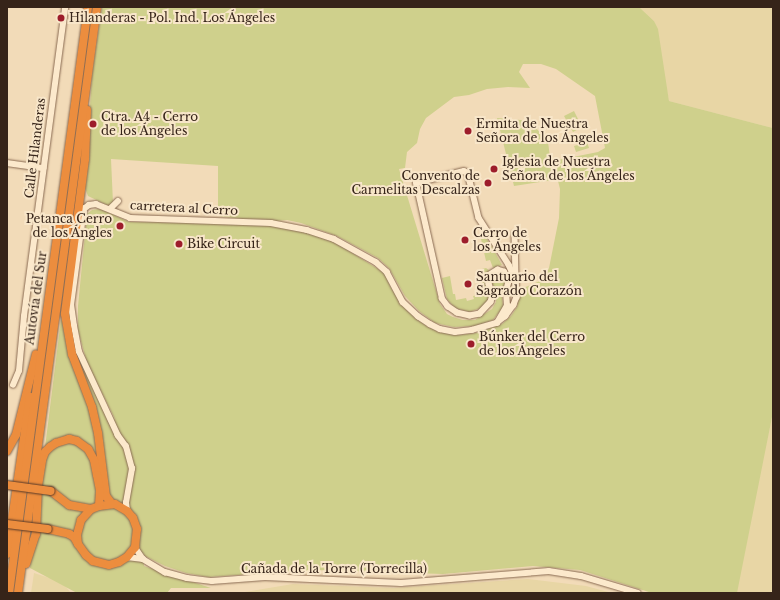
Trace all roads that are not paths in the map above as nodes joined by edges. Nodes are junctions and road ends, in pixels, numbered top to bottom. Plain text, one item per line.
1 (65, 7) edge
2 (88, 7) edge
3 (97, 7) edge
4 (88, 68) junction
5 (7, 163) edge
6 (44, 168) junction
7 (118, 202) dead end
8 (110, 209) junction
9 (515, 234) dead end
10 (54, 261) junction
11 (516, 281) junction
12 (508, 283) junction
13 (518, 293) junction
14 (506, 294) junction
15 (496, 323) junction
16 (36, 354) junction
17 (13, 385) dead end
18 (7, 451) edge
19 (7, 485) edge
20 (127, 494) junction
21 (114, 504) junction
22 (99, 506) junction
23 (91, 509) junction
24 (127, 511) junction
25 (7, 524) edge
26 (78, 544) junction
27 (135, 547) junction
28 (7, 552) edge
29 (127, 557) junction
30 (143, 559) junction
31 (9, 593) edge
32 (18, 593) edge
33 (22, 593) edge
34 (638, 593) edge

1 - 6 street, Calle Hilanderas
2 - 10 highway, Autovía del Sur
3 - 4 highway, Autovía del Sur
4 - 21 highway
4 - 32 highway, Autovía del Sur
5 - 6 street
6 - 17 street, Calle Hilanderas
7 - 8 street
8 - 15 street, carretera al Cerro
8 - 20 street, carretera al Cerro
9 - 11 street
10 - 16 highway
10 - 31 highway, Autovía del Sur
11 - 12 street
11 - 12 street
11 - 13 street
12 - 14 street
13 - 14 street
13 - 15 street
14 - 15 street
16 - 18 highway
16 - 28 highway
19 - 23 highway, bridge
20 - 21 street
20 - 24 street
21 - 22 highway
21 - 24 highway
22 - 23 highway
22 - 33 highway
23 - 26 highway
24 - 27 highway
25 - 26 highway, bridge
26 - 29 highway
27 - 29 highway
27 - 30 street
29 - 30 street, Cañada de la Torre (Torrecilla)
30 - 34 street, Cañada de la Torre (Torrecilla)

